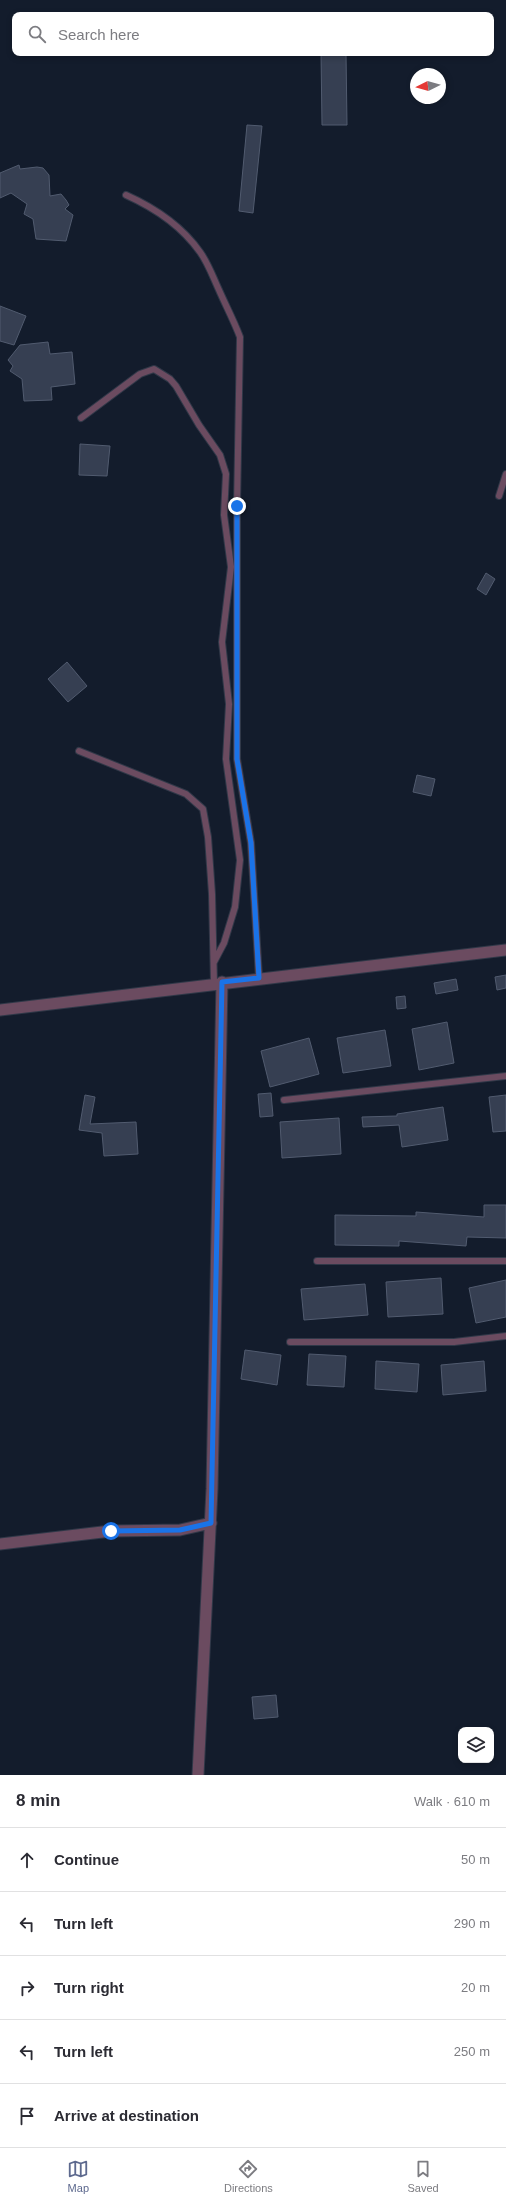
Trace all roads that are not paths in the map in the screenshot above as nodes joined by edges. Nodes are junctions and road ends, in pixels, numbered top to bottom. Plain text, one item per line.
1 (126, 194) dead end
2 (81, 418) dead end
3 (506, 474) edge
4 (499, 496) dead end
5 (79, 751) dead end
6 (506, 950) edge
7 (214, 962) junction
8 (259, 978) junction
9 (218, 983) junction
10 (0, 1010) edge
11 (506, 1076) edge
12 (284, 1100) dead end
13 (317, 1261) dead end
14 (506, 1261) edge
15 (506, 1336) edge
16 (290, 1342) dead end
17 (211, 1523) junction
18 (0, 1544) edge
19 (198, 1775) edge

1 - 8 lane
2 - 7 lane
3 - 4 lane
5 - 7 lane
6 - 8 street
7 - 9 lane
8 - 9 street
9 - 10 street
9 - 17 street
11 - 12 lane
13 - 14 lane
15 - 16 lane
17 - 18 street
17 - 19 street

